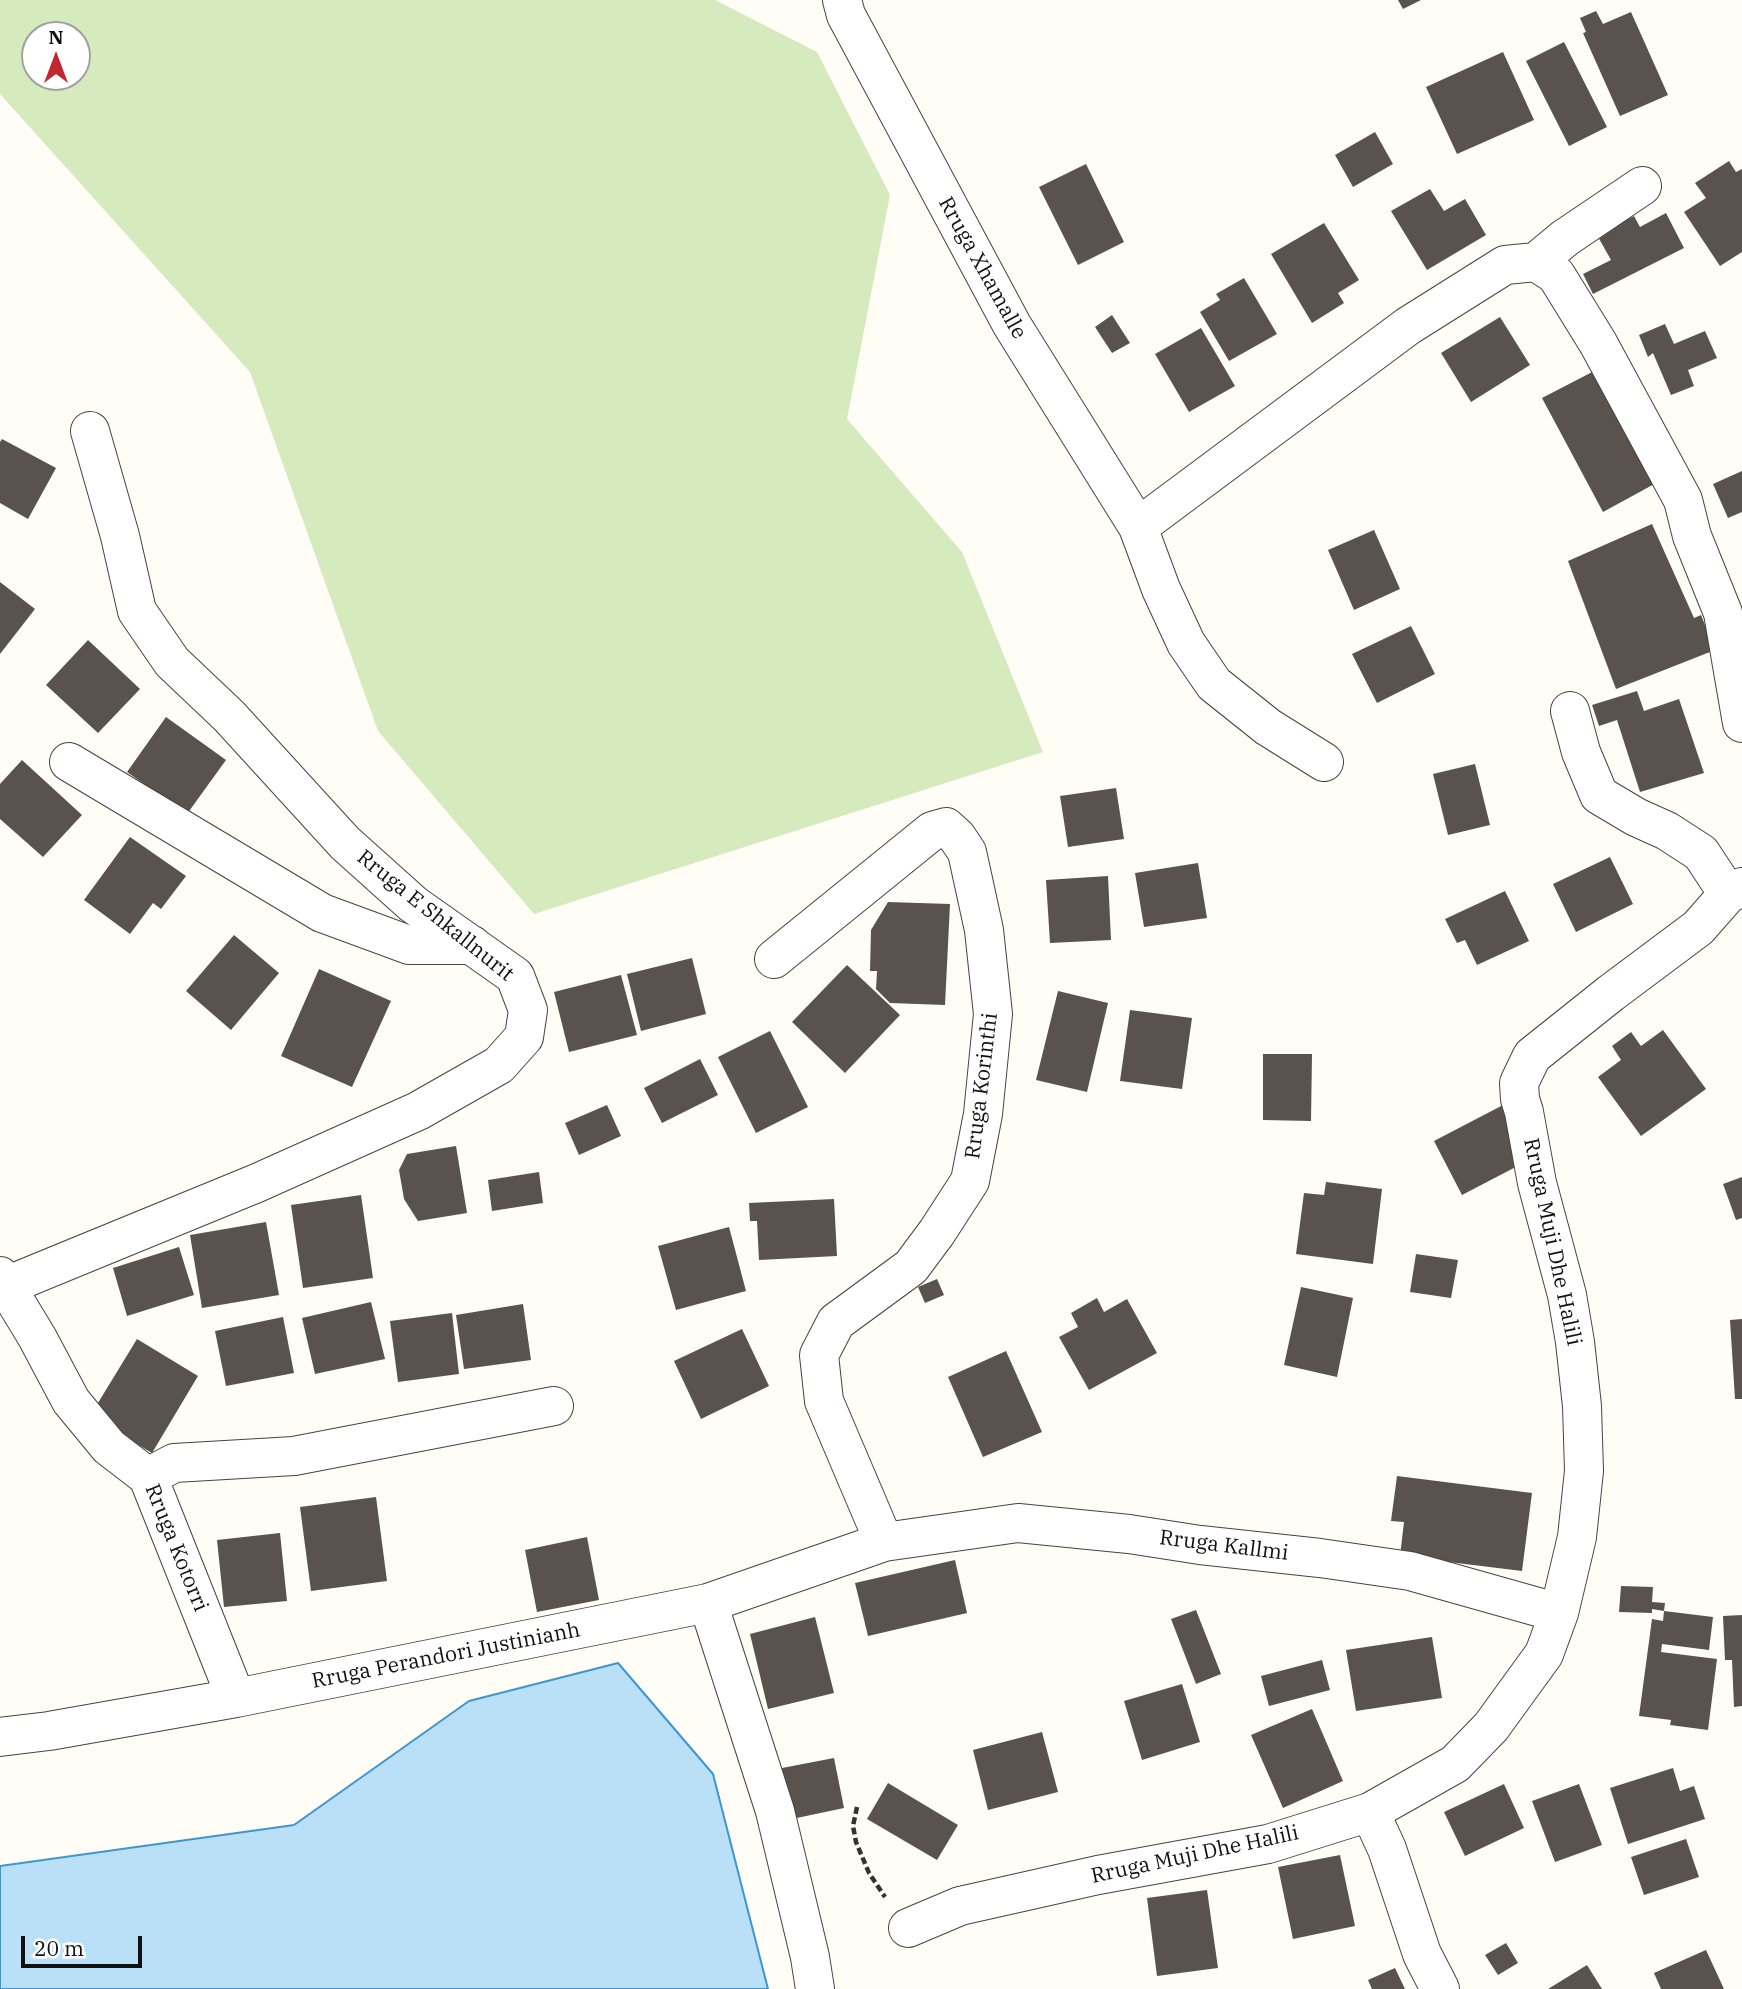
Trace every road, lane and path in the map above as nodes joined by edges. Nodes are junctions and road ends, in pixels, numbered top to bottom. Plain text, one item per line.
1 (842, 0) edge
2 (1642, 186) dead end
3 (1536, 262) junction
4 (90, 431) dead end
5 (1138, 527) junction
6 (1570, 711) dead end
7 (1742, 723) edge
8 (69, 762) dead end
9 (1324, 762) dead end
10 (1735, 890) edge
11 (472, 945) junction
12 (774, 959) dead end
13 (3, 1281) edge
14 (554, 1406) dead end
15 (148, 1477) junction
16 (884, 1542) junction
17 (708, 1603) junction
18 (1559, 1614) junction
19 (236, 1698) junction
20 (0, 1737) edge
21 (857, 1807) dead end
22 (1370, 1812) junction
23 (908, 1928) joint
24 (815, 1989) edge
25 (1440, 1989) edge

1 - 5 street, Rruga Xhamalle
2 - 3 street
3 - 5 street
3 - 7 street
4 - 11 street, Rruga E Shkallnurit
5 - 9 street, Rruga Xhamalle
6 - 10 street
8 - 11 street
10 - 18 street, Rruga Muji Dhe Halili
11 - 13 street, Rruga E Shkallnurit
12 - 16 street, Rruga Korinthi
13 - 15 street, Rruga Kotorri
14 - 15 street
15 - 19 street, Rruga Kotorri
16 - 17 street, Rruga Perandori Justinianh
16 - 18 street, Rruga Kallmi
17 - 19 street, Rruga Perandori Justinianh
17 - 24 street
18 - 22 street, Rruga Muji Dhe Halili
19 - 20 street, Rruga Perandori Justinianh
21 - 23 path
22 - 23 street, Rruga Muji Dhe Halili
22 - 25 street

